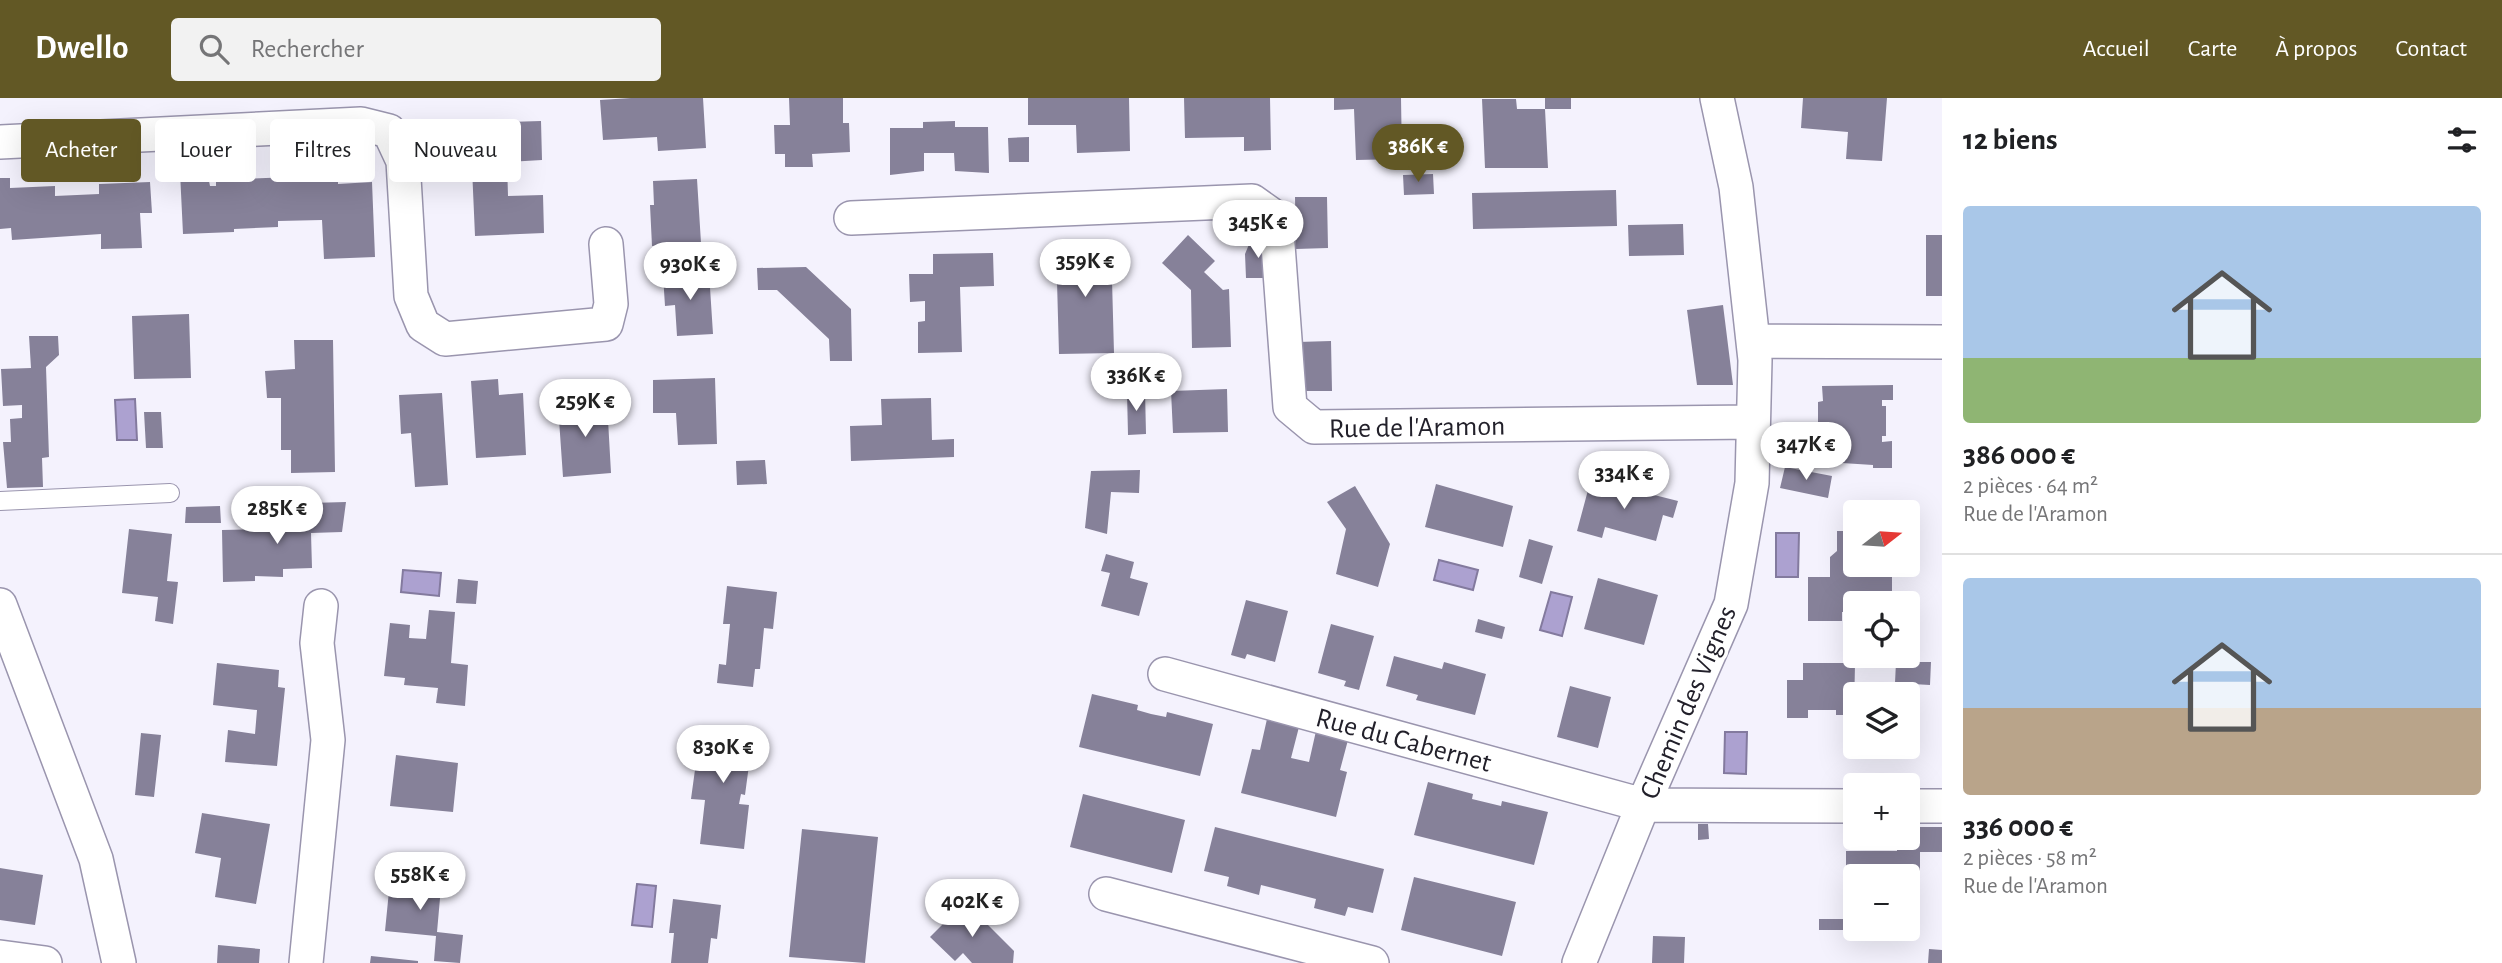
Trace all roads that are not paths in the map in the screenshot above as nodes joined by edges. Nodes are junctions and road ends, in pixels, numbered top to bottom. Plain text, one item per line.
1 (1717, 98) edge
2 (0, 142) edge
3 (851, 218) dead end
4 (606, 244) dead end
5 (1754, 341) junction
6 (1942, 342) edge
7 (1752, 422) junction
8 (170, 494) dead end
9 (0, 501) edge
10 (0, 605) edge
11 (321, 606) dead end
12 (1165, 674) dead end
13 (1643, 805) junction
14 (1843, 806) edge
15 (1920, 806) edge
16 (1942, 806) edge
17 (1106, 894) dead end
18 (0, 957) edge
19 (45, 963) edge
20 (119, 963) edge
21 (306, 963) edge
22 (1372, 963) edge
23 (1579, 963) edge

1 - 5 street, Chemin des Vignes
2 - 4 street
3 - 7 street, Rue de l'Aramon
5 - 6 street
5 - 7 street, Chemin des Vignes
7 - 13 street, Chemin des Vignes
8 - 9 lane
10 - 20 street
11 - 21 street
12 - 13 street, Rue du Cabernet
13 - 14 street, Rue du Cabernet
13 - 23 street, Chemin des Vignes
15 - 16 street
17 - 22 street
18 - 19 street

